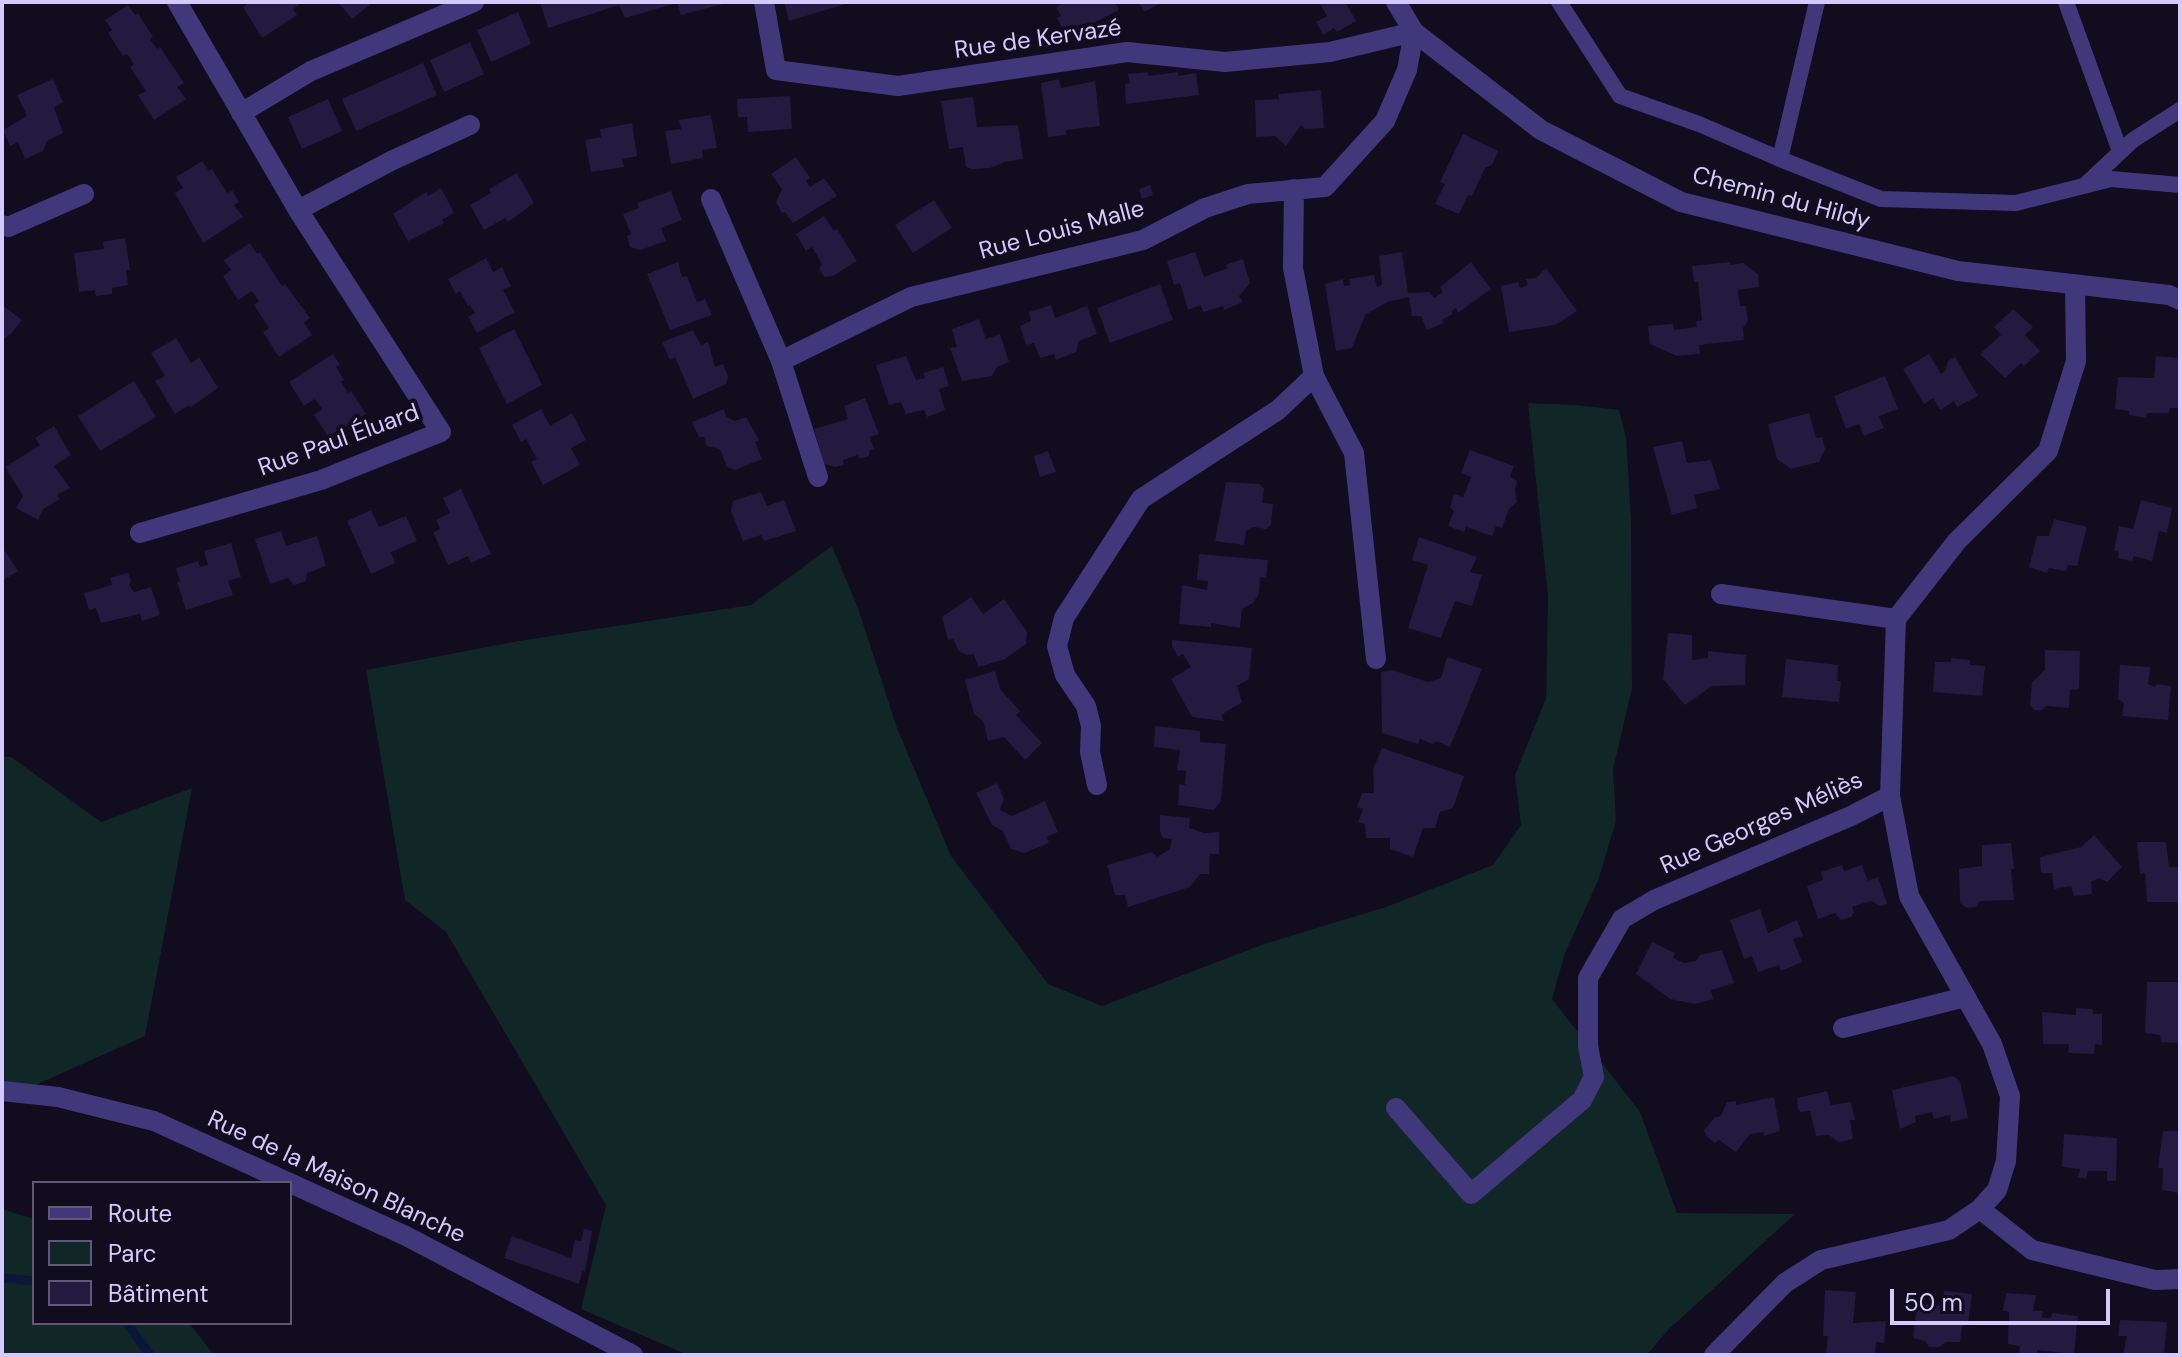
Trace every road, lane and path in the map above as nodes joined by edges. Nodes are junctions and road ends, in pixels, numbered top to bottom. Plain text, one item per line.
1 (177, 2) edge
2 (474, 2) edge
3 (764, 2) edge
4 (1396, 2) edge
5 (1559, 2) edge
6 (1817, 2) edge
7 (2066, 2) edge
8 (1414, 32) junction
9 (2180, 110) edge
10 (241, 113) junction
11 (470, 125) dead end
12 (2120, 151) junction
13 (1780, 159) junction
14 (2180, 185) edge
15 (2084, 186) junction
16 (1294, 189) junction
17 (84, 194) dead end
18 (711, 199) dead end
19 (298, 210) junction
20 (2, 225) edge
21 (2075, 286) junction
22 (2180, 300) edge
23 (781, 361) junction
24 (1314, 376) junction
25 (818, 477) dead end
26 (140, 533) dead end
27 (1721, 594) dead end
28 (1896, 619) junction
29 (1376, 659) dead end
30 (1097, 785) dead end
31 (1890, 796) junction
32 (1965, 997) junction
33 (1843, 1028) dead end
34 (2, 1091) edge
35 (1396, 1108) dead end
36 (285, 1181) edge
37 (292, 1184) edge
38 (1980, 1209) junction
39 (2180, 1279) edge
40 (633, 1355) edge
41 (1714, 1355) edge

1 - 10 street, Rue Paul Éluard
2 - 10 street
3 - 8 street, Rue de Kervazé
4 - 8 street
5 - 13 lane
6 - 13 lane
7 - 12 lane
8 - 16 street, Rue Louis Malle
8 - 21 street, Chemin du Hildy
9 - 12 lane
10 - 19 street, Rue Paul Éluard
11 - 19 street
12 - 15 lane
13 - 15 lane
14 - 15 lane
16 - 23 street, Rue Louis Malle
16 - 24 street
17 - 20 street
18 - 23 street
19 - 26 street, Rue Paul Éluard
21 - 22 street, Chemin du Hildy
21 - 28 street
23 - 25 street
24 - 29 street
24 - 30 street
27 - 28 street
28 - 31 street, Rue Georges Méliès
31 - 32 street, Rue Georges Méliès
31 - 35 street, Rue Georges Méliès
32 - 33 street
32 - 38 street, Rue Georges Méliès
34 - 36 street, Rue de la Maison Blanche
37 - 40 street, Rue de la Maison Blanche
38 - 39 street
38 - 41 street, Rue Georges Méliès

